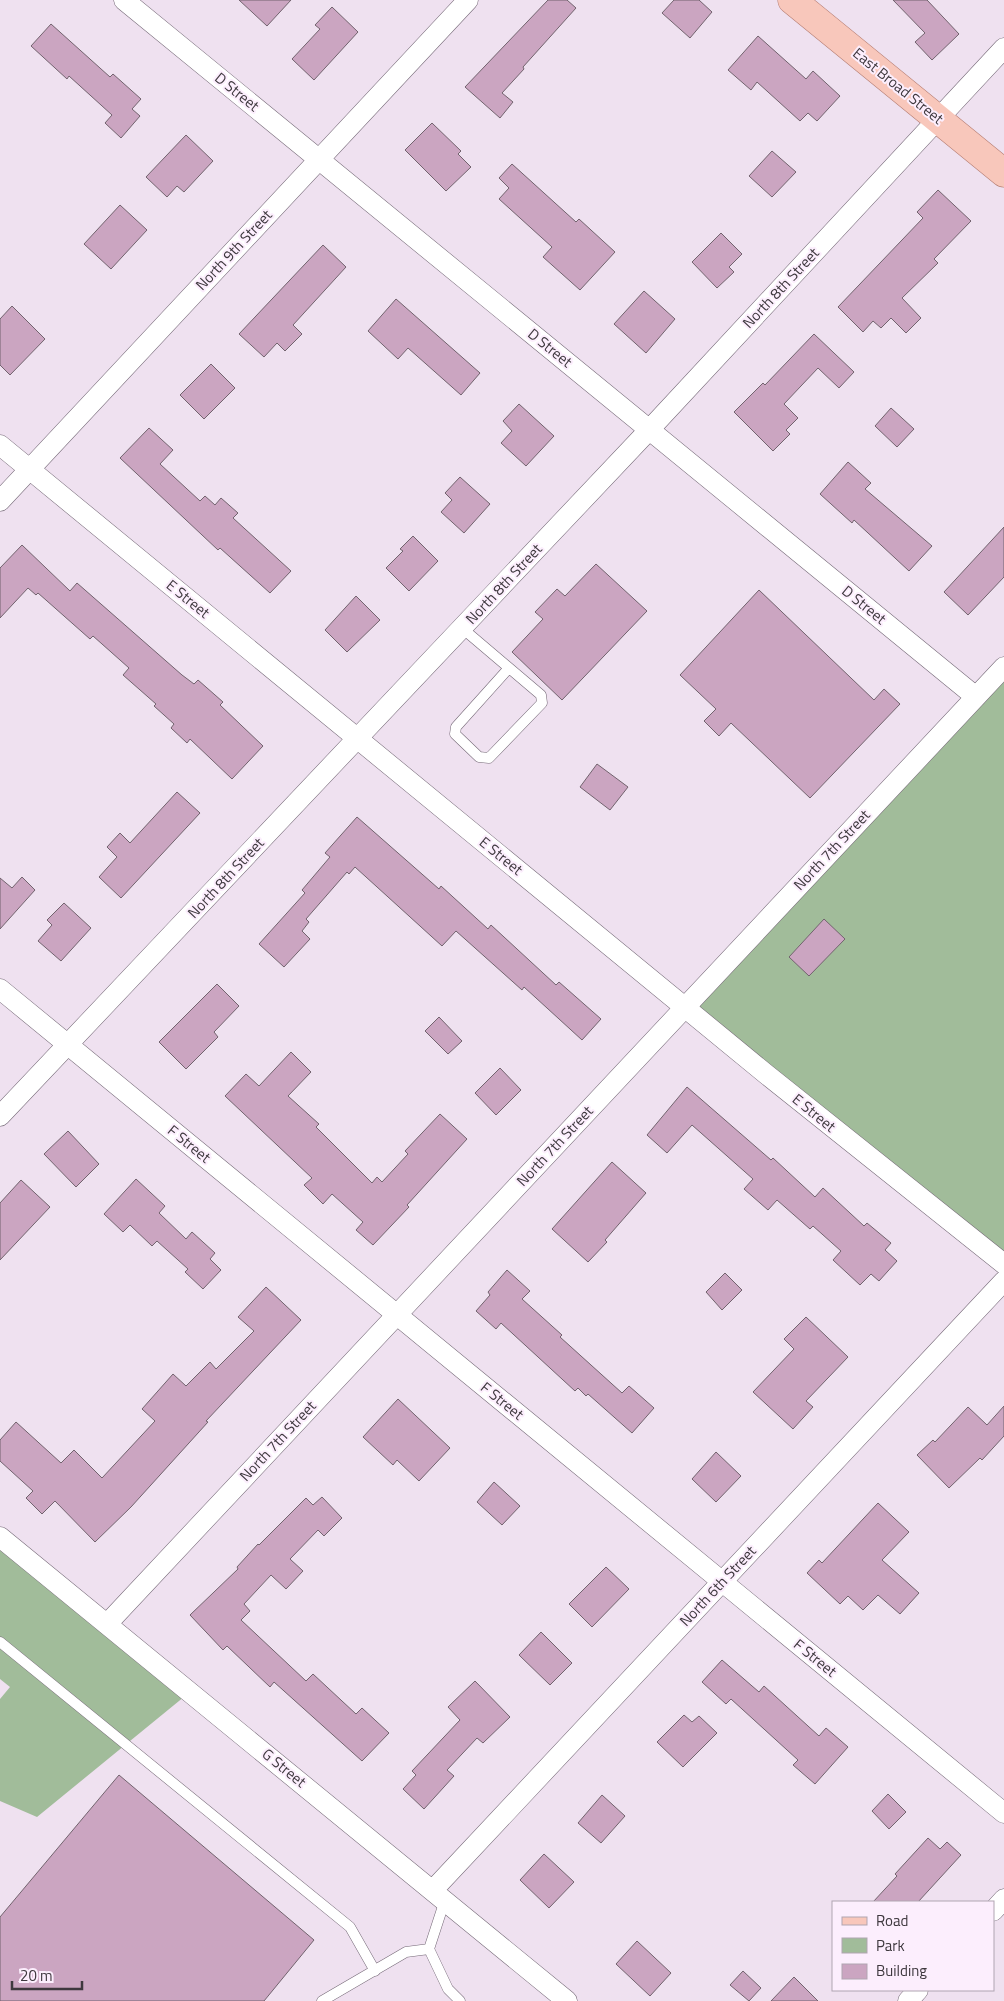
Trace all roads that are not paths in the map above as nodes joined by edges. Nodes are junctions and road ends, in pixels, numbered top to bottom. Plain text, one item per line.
1 (124, 0) edge
2 (468, 0) edge
3 (792, 0) edge
4 (1004, 48) edge
5 (938, 119) junction
6 (319, 159) junction
7 (1004, 173) edge
8 (649, 430) junction
9 (0, 445) edge
10 (30, 470) junction
11 (0, 501) edge
12 (462, 628) junction
13 (1004, 667) edge
14 (509, 668) junction
15 (976, 697) junction
16 (358, 739) junction
17 (0, 989) edge
18 (685, 1008) junction
19 (68, 1045) junction
20 (0, 1116) edge
21 (1004, 1264) edge
22 (1004, 1281) edge
23 (397, 1315) junction
24 (0, 1537) edge
25 (722, 1582) junction
26 (107, 1624) junction
27 (0, 1642) edge
28 (1004, 1813) edge
29 (439, 1895) junction
30 (1004, 1899) edge
31 (994, 1909) edge
32 (429, 1949) junction
33 (375, 1970) junction
34 (917, 1991) edge
35 (322, 2001) edge
36 (460, 2001) edge
37 (567, 2001) edge
38 (908, 2001) edge

1 - 6 street, D Street
2 - 6 street, North 9th Street
3 - 5 main road, East Broad Street
4 - 5 street, North 8th Street
5 - 7 main road, East Broad Street
5 - 8 street, North 8th Street
6 - 8 street, D Street
6 - 10 street, North 9th Street
8 - 12 street, North 8th Street
8 - 15 street, D Street
9 - 10 street, E Street
10 - 11 street, North 9th Street
10 - 16 street, E Street
12 - 14 lane
12 - 16 street, North 8th Street
13 - 15 street, North 7th Street
14 - 14 lane
15 - 18 street, North 7th Street
16 - 18 street, E Street
16 - 19 street, North 8th Street
17 - 19 street, F Street
18 - 21 street, E Street
18 - 23 street, North 7th Street
19 - 20 street, North 8th Street
19 - 23 street, F Street
22 - 25 street, North 6th Street
23 - 25 street, F Street
23 - 26 street, North 7th Street
24 - 26 street, G Street
25 - 28 street, F Street
25 - 29 street, North 6th Street
26 - 29 street, G Street
27 - 33 lane
29 - 32 lane
29 - 37 street, G Street
30 - 31 street
32 - 33 lane
32 - 36 lane
33 - 35 lane
34 - 38 street

